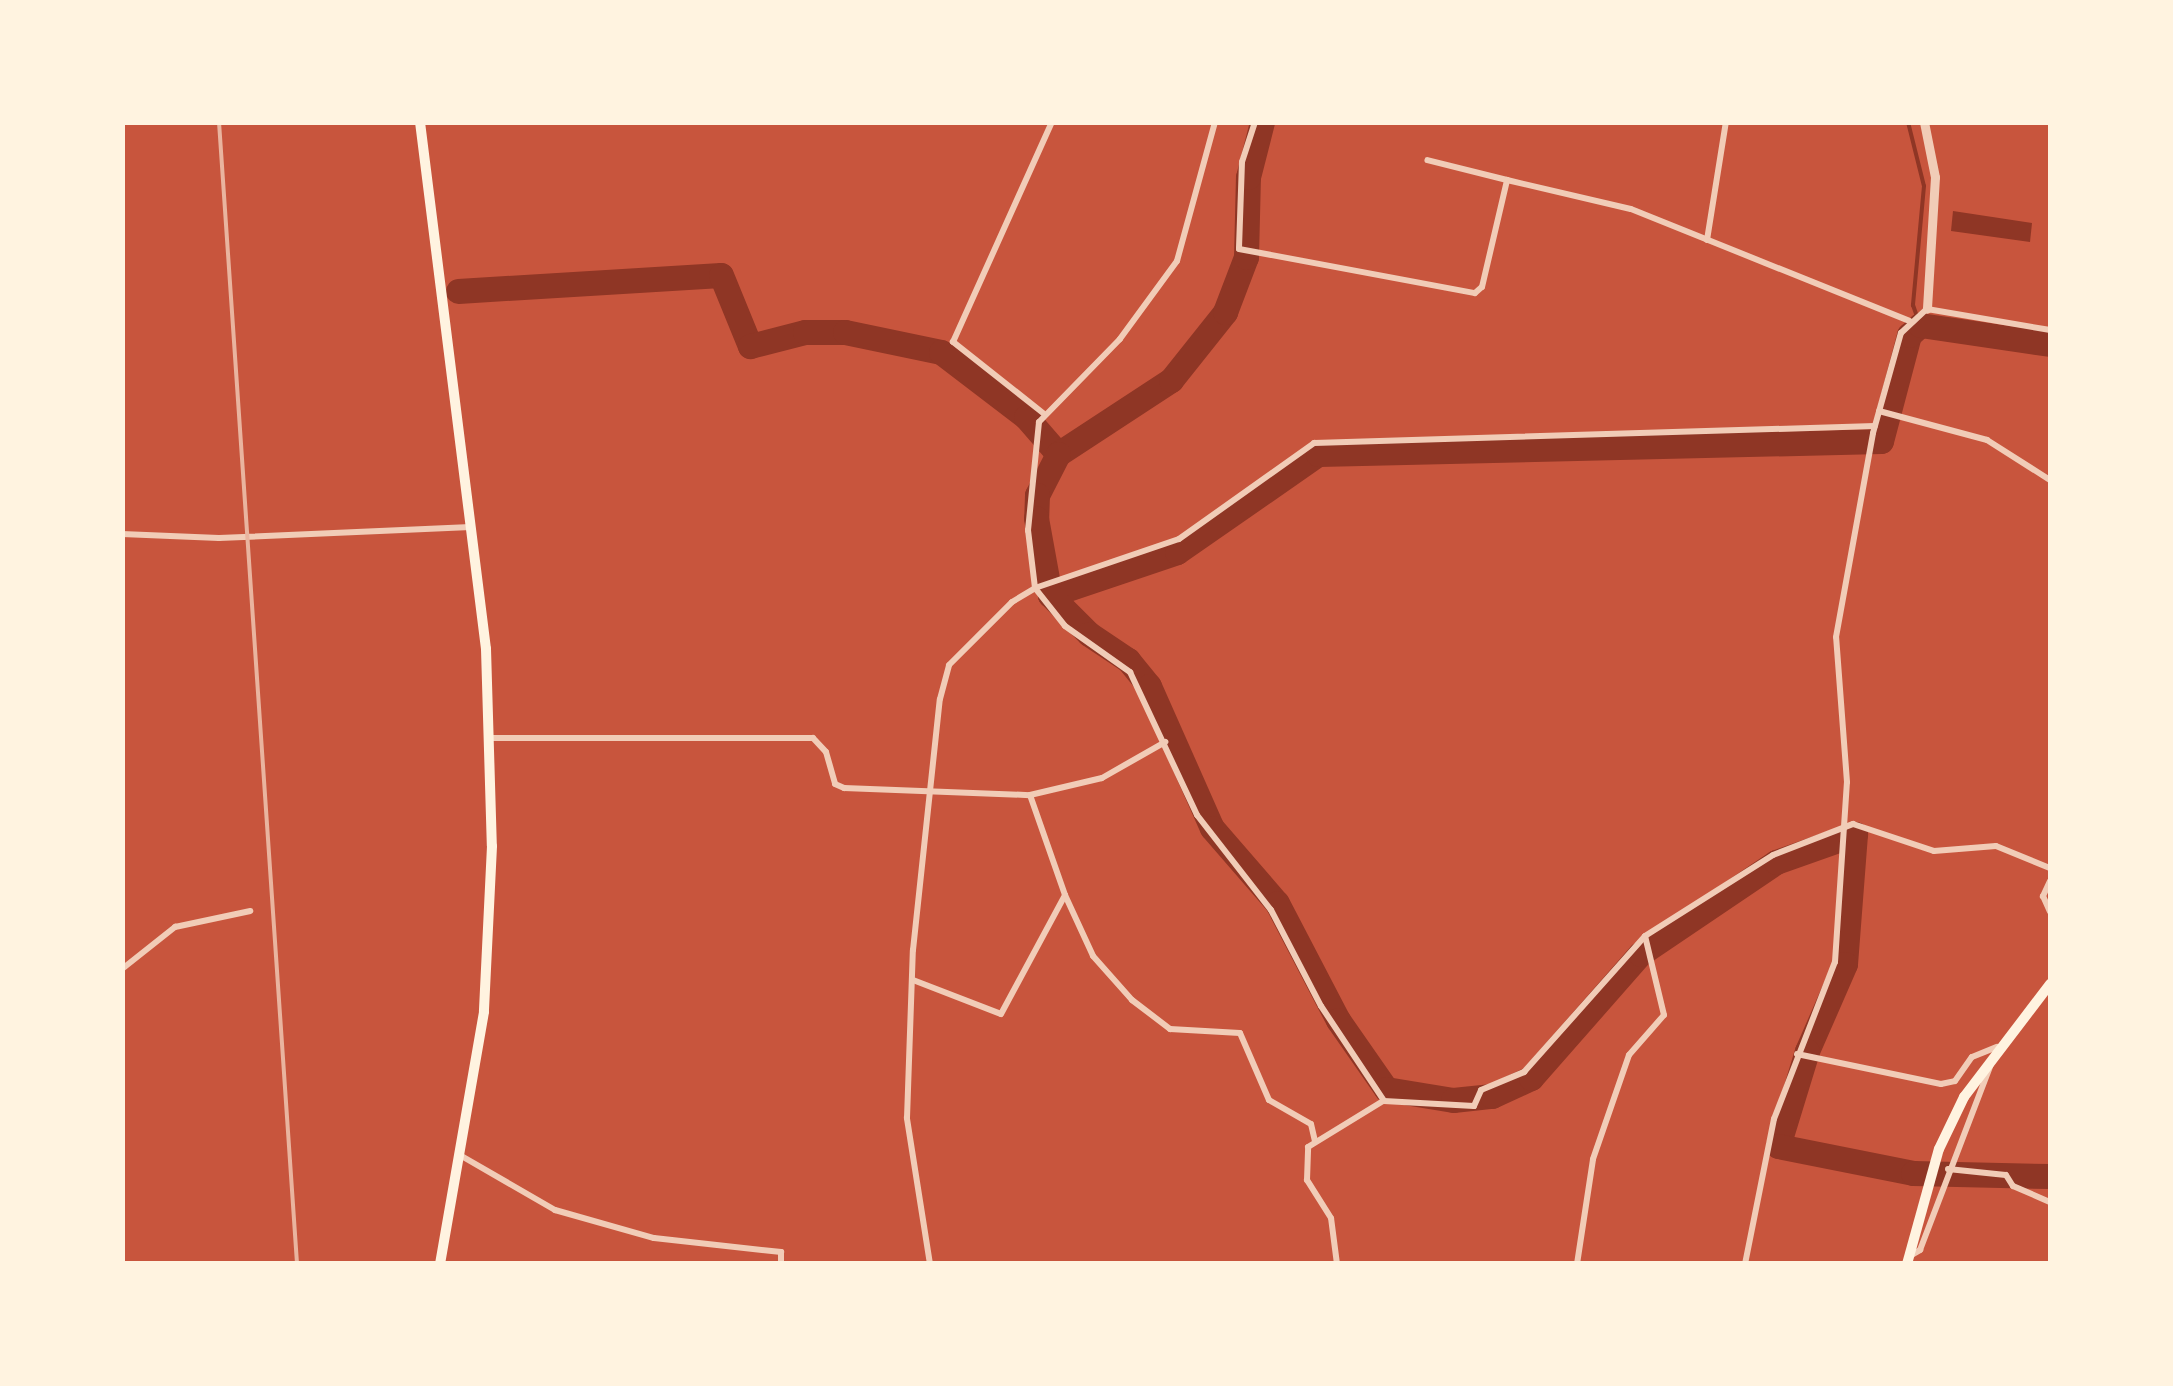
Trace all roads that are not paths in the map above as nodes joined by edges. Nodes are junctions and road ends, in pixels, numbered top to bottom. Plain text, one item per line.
1 (420, 122) edge
2 (1052, 122) edge
3 (1214, 122) edge
4 (1255, 122) edge
5 (1726, 122) edge
6 (1924, 122) edge
7 (1427, 160) dead end
8 (1507, 180) junction
9 (1707, 240) junction
10 (1924, 310) junction
11 (1910, 320) junction
12 (2050, 330) edge
13 (1879, 411) junction
14 (1044, 413) junction
15 (1874, 430) junction
16 (2050, 480) edge
17 (471, 528) junction
18 (122, 534) edge
19 (1039, 586) junction
20 (490, 738) junction
21 (1165, 742) junction
22 (932, 794) junction
23 (1030, 795) junction
24 (1846, 831) junction
25 (2050, 868) edge
26 (2050, 881) edge
27 (1065, 896) junction
28 (250, 911) dead end
29 (2050, 912) edge
30 (1647, 939) junction
31 (122, 970) edge
32 (914, 980) junction
33 (2050, 984) edge
34 (1994, 1052) junction
35 (1797, 1054) junction
36 (1383, 1098) junction
37 (1314, 1140) junction
38 (456, 1153) junction
39 (1948, 1169) junction
40 (2050, 1202) edge
41 (1908, 1260) edge
42 (440, 1264) edge
43 (781, 1264) edge
44 (930, 1264) edge
45 (1337, 1264) edge
46 (1578, 1264) edge
47 (1744, 1264) edge

1 - 17 main road
2 - 14 street
3 - 14 street
4 - 8 street
5 - 9 street
6 - 10 street
7 - 8 street
8 - 9 street
9 - 11 street
10 - 11 street
10 - 12 street
11 - 13 street
13 - 15 street
13 - 16 street
14 - 19 street
15 - 19 street
15 - 24 street
17 - 18 street
17 - 20 main road
19 - 21 street
19 - 22 street
20 - 22 street
20 - 38 main road
21 - 23 street
21 - 36 street
22 - 23 street
22 - 32 street
23 - 27 street
24 - 25 street
24 - 30 street
24 - 35 street
26 - 29 street
27 - 32 street
27 - 37 street
28 - 31 street
30 - 36 street
30 - 46 street
32 - 44 street
33 - 34 main road
34 - 35 street
34 - 39 street
34 - 41 main road
35 - 47 street
36 - 37 street
37 - 45 street
38 - 42 main road
38 - 43 street
39 - 40 street
39 - 41 street

